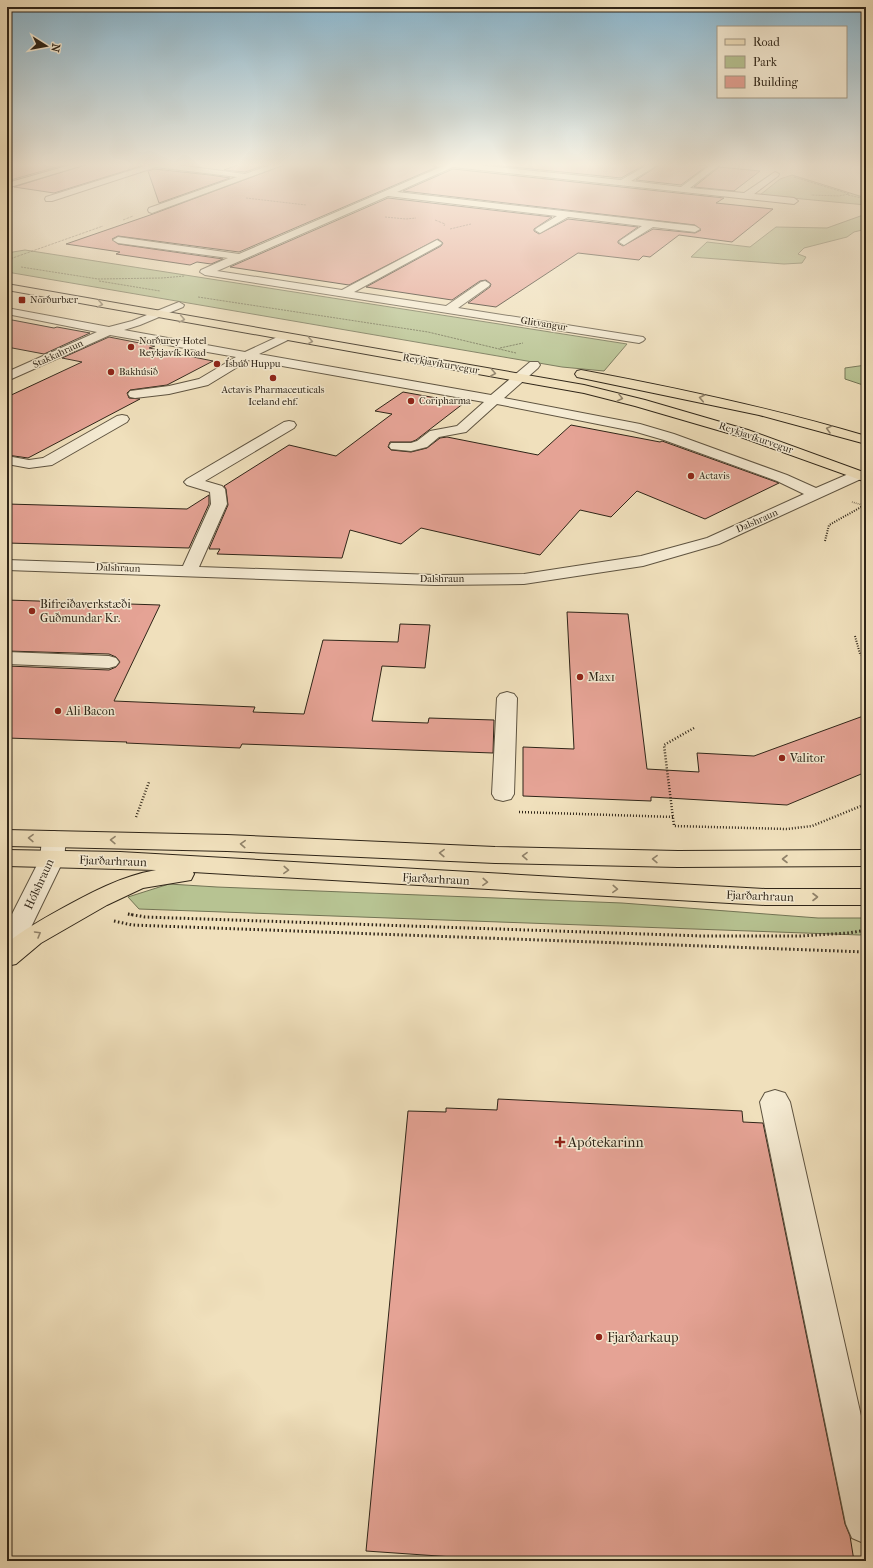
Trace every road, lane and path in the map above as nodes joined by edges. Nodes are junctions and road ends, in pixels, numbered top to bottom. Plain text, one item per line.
1 (287, 236) edge
2 (439, 236) edge
3 (633, 236) edge
4 (118, 240) dead end
5 (624, 242) dead end
6 (436, 244) joint
7 (241, 257) junction
8 (21, 267) dead end
9 (19, 269) dead end
10 (205, 272) junction
11 (98, 279) junction
12 (95, 280) junction
13 (485, 284) dead end
14 (7, 286) edge
15 (344, 293) junction
16 (162, 298) junction
17 (187, 302) junction
18 (448, 309) junction
19 (7, 311) edge
20 (143, 312) junction
21 (158, 314) junction
22 (109, 331) junction
23 (286, 337) junction
24 (639, 339) dead end
25 (526, 343) dead end
26 (500, 349) junction
27 (248, 355) junction
28 (519, 358) joint
29 (534, 365) junction
30 (549, 368) dead end
31 (572, 372) dead end
32 (7, 377) edge
33 (520, 378) junction
34 (135, 394) dead end
35 (495, 400) junction
36 (122, 419) dead end
37 (289, 425) dead end
38 (866, 440) edge
39 (396, 446) dead end
40 (7, 460) edge
41 (862, 476) edge
42 (816, 494) junction
43 (864, 506) dead end
44 (825, 541) dead end
45 (7, 565) edge
46 (189, 570) junction
47 (855, 636) dead end
48 (7, 658) edge
49 (866, 658) edge
50 (109, 662) dead end
51 (507, 698) dead end
52 (694, 728) dead end
53 (149, 782) dead end
54 (503, 794) joint
55 (866, 804) edge
56 (674, 818) junction
57 (136, 819) dead end
58 (7, 838) edge
59 (53, 849) junction
60 (7, 858) edge
61 (866, 858) edge
62 (247, 868) junction
63 (866, 897) edge
64 (91, 903) junction
65 (866, 930) edge
66 (7, 950) edge
67 (866, 952) edge
68 (7, 957) edge
69 (775, 1102) dead end
70 (866, 1524) edge

1 - 7 street
2 - 6 path
3 - 5 street
4 - 7 street
6 - 15 street
7 - 10 street
8 - 11 path
9 - 12 path
10 - 11 path
10 - 15 street, Glitvangur
11 - 12 path
12 - 16 path
13 - 18 street
14 -> 20 main road, Reykjavíkurvegur
15 - 18 street, Glitvangur
16 - 17 main road
16 - 20 street, Stakkahraun
17 - 21 street, Stakkahraun
17 - 26 path
18 - 24 street, Glitvangur
19 - 22 street
20 - 21 main road, Reykjavíkurvegur
20 - 22 street, Stakkahraun
21 - 22 street, Stakkahraun
21 -> 23 main road, Reykjavíkurvegur
22 - 27 street
22 - 32 street, Stakkahraun
23 - 27 street
23 -> 33 main road, Reykjavíkurvegur
25 - 26 path
26 - 28 path
27 - 34 street
27 - 35 street
28 - 29 main road
29 - 30 main road
29 - 33 street
38 -> 31 main road, Reykjavíkurvegur
33 - 35 street
33 -> 41 main road, Reykjavíkurvegur
35 - 39 street
35 - 42 street
36 - 40 street
37 - 46 street
41 - 42 street, Dalshraun
42 - 46 street, Dalshraun
43 - 44 path
45 - 46 street, Dalshraun
47 - 49 path
48 - 50 street
51 - 54 street
52 - 56 path
53 - 57 path
54 - 56 path
55 - 56 path
59 -> 58 main road, Fjarðarhraun
59 - 60 main road, Fjarðarhraun
61 -> 59 main road, Fjarðarhraun
59 - 62 main road, Fjarðarhraun
59 - 66 street, Hólshraun
62 -> 63 main road, Fjarðarhraun
62 - 64 main road
64 - 65 path
64 - 67 path
68 -> 64 main road
69 - 70 street

